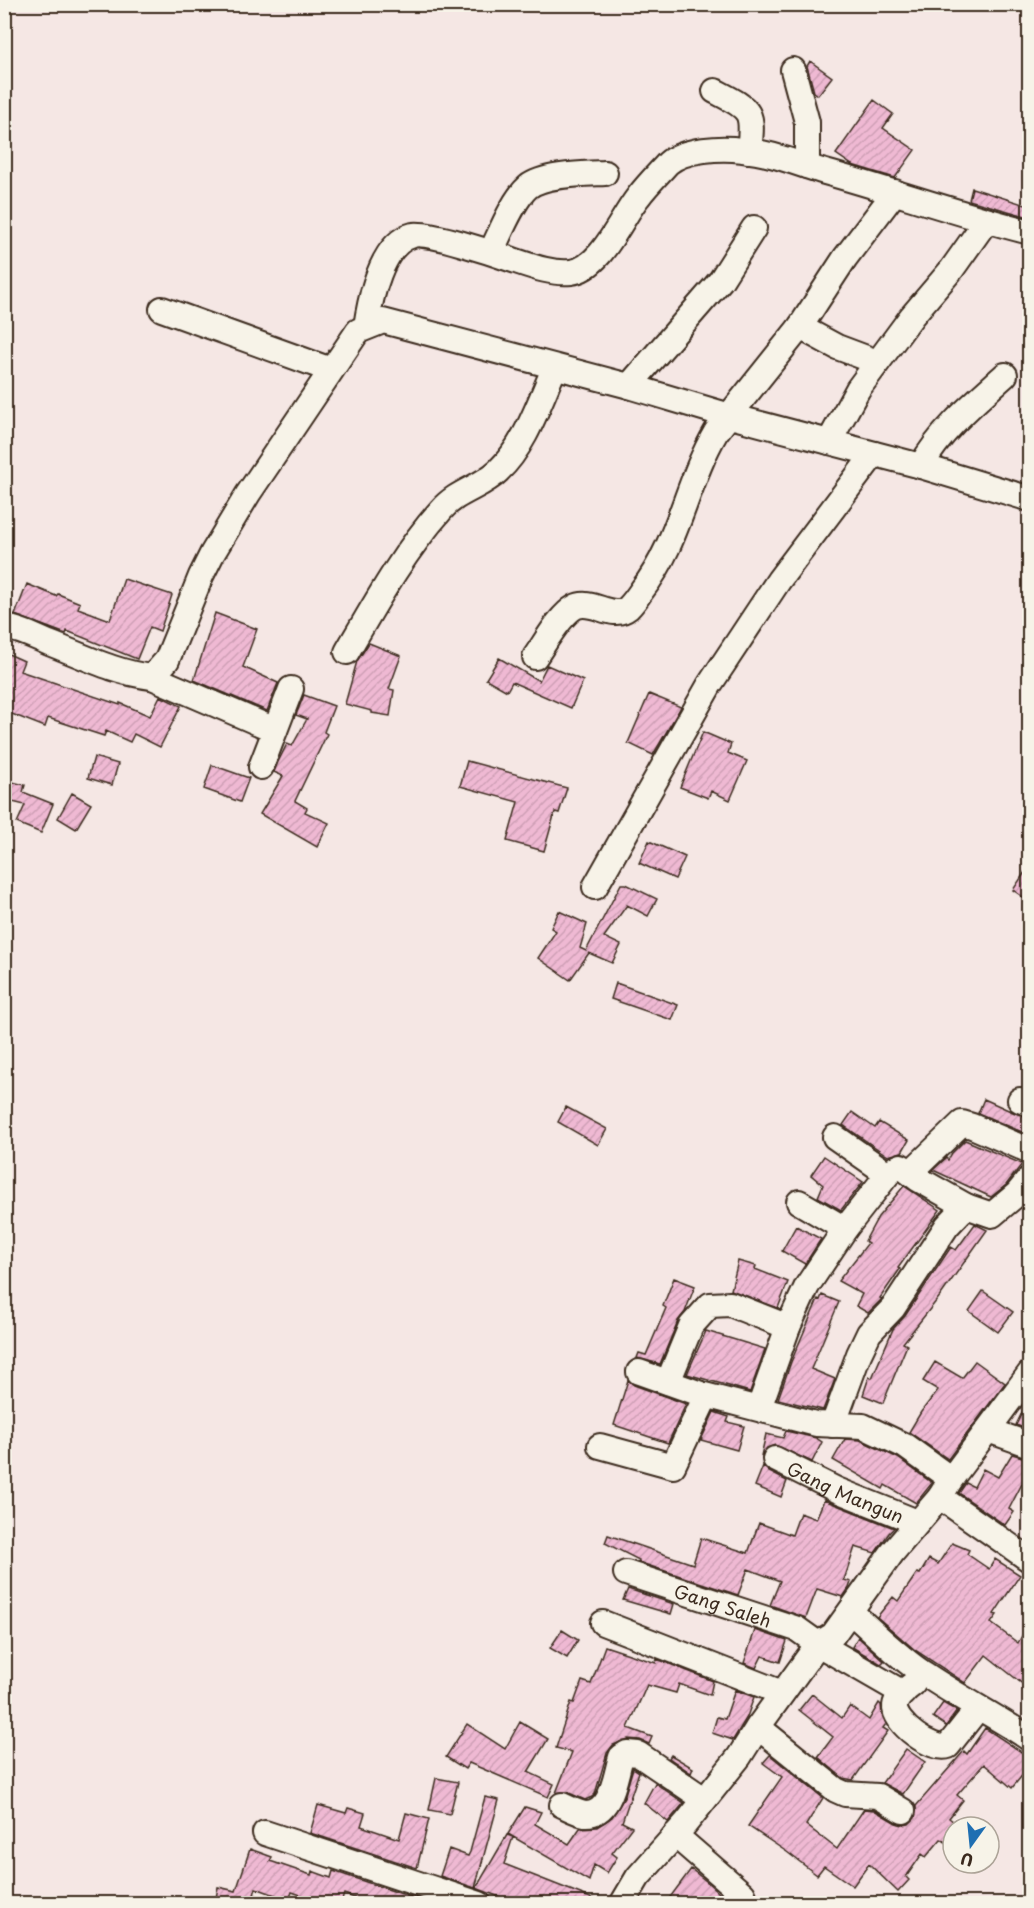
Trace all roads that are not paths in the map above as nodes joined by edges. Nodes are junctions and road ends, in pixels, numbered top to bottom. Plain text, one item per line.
1 (793, 70) dead end
2 (715, 91) dead end
3 (749, 151) junction
4 (807, 166) junction
5 (605, 173) dead end
6 (895, 192) junction
7 (986, 221) junction
8 (754, 228) dead end
9 (1029, 232) edge
10 (491, 252) junction
11 (162, 309) dead end
12 (366, 327) junction
13 (800, 327) junction
14 (877, 362) junction
15 (555, 367) junction
16 (331, 370) junction
17 (1005, 375) dead end
18 (629, 386) junction
19 (730, 416) junction
20 (829, 442) junction
21 (874, 454) junction
22 (921, 466) junction
23 (1024, 491) edge
24 (4, 627) edge
25 (347, 652) dead end
26 (535, 657) dead end
27 (152, 677) junction
28 (291, 688) dead end
29 (275, 730) junction
30 (261, 767) dead end
31 (595, 887) dead end
32 (835, 1137) dead end
33 (1029, 1151) edge
34 (899, 1174) junction
35 (1029, 1178) edge
36 (800, 1202) dead end
37 (966, 1206) junction
38 (845, 1229) junction
39 (788, 1327) junction
40 (639, 1372) dead end
41 (1029, 1373) edge
42 (668, 1382) junction
43 (706, 1396) junction
44 (759, 1408) junction
45 (833, 1425) junction
46 (988, 1430) junction
47 (1029, 1444) edge
48 (600, 1446) dead end
49 (775, 1459) dead end
50 (945, 1488) junction
51 (917, 1522) junction
52 (1029, 1560) edge
53 (626, 1574) dead end
54 (850, 1612) junction
55 (603, 1623) dead end
56 (818, 1644) junction
57 (924, 1674) junction
58 (782, 1693) junction
59 (903, 1693) junction
60 (978, 1708) junction
61 (758, 1726) junction
62 (1029, 1739) edge
63 (704, 1799) junction
64 (562, 1805) dead end
65 (903, 1811) dead end
66 (265, 1833) dead end
67 (675, 1835) junction
68 (479, 1904) edge
69 (622, 1904) edge
70 (747, 1904) edge

1 - 4 street
2 - 3 street
3 - 4 street
3 - 10 street
4 - 6 street
5 - 10 street
6 - 7 street
6 - 13 street
7 - 9 street
7 - 14 street
8 - 18 street
10 - 12 street
11 - 16 street
12 - 15 street
12 - 16 street
13 - 14 street
13 - 19 street
14 - 20 street
15 - 18 street
15 - 25 street
16 - 27 street
17 - 22 street
18 - 19 street
19 - 20 street
19 - 26 street
20 - 21 street
21 - 22 street
21 - 31 street
22 - 23 street
24 - 27 street
27 - 29 street
28 - 29 street
29 - 30 street
32 - 34 street
33 - 34 street
34 - 37 street
34 - 38 street
35 - 37 street
36 - 38 street
37 - 45 street
38 - 39 street
39 - 42 street
39 - 44 street
40 - 42 street
41 - 46 street
42 - 43 street
43 - 44 street
43 - 48 street
44 - 45 street
45 - 50 street
46 - 47 street
46 - 50 street
49 - 51 street, Gang Mangun
50 - 51 street
50 - 52 street
51 - 54 street
53 - 56 street, Gang Saleh
54 - 56 street
54 - 57 street
55 - 58 street
56 - 58 street
56 - 59 street, Gang Saleh
57 - 59 street
57 - 60 street
58 - 61 street
59 - 60 street
60 - 62 street
61 - 63 street
61 - 65 street
63 - 64 street
63 - 67 street
66 - 68 street
67 - 69 street
67 - 70 street

